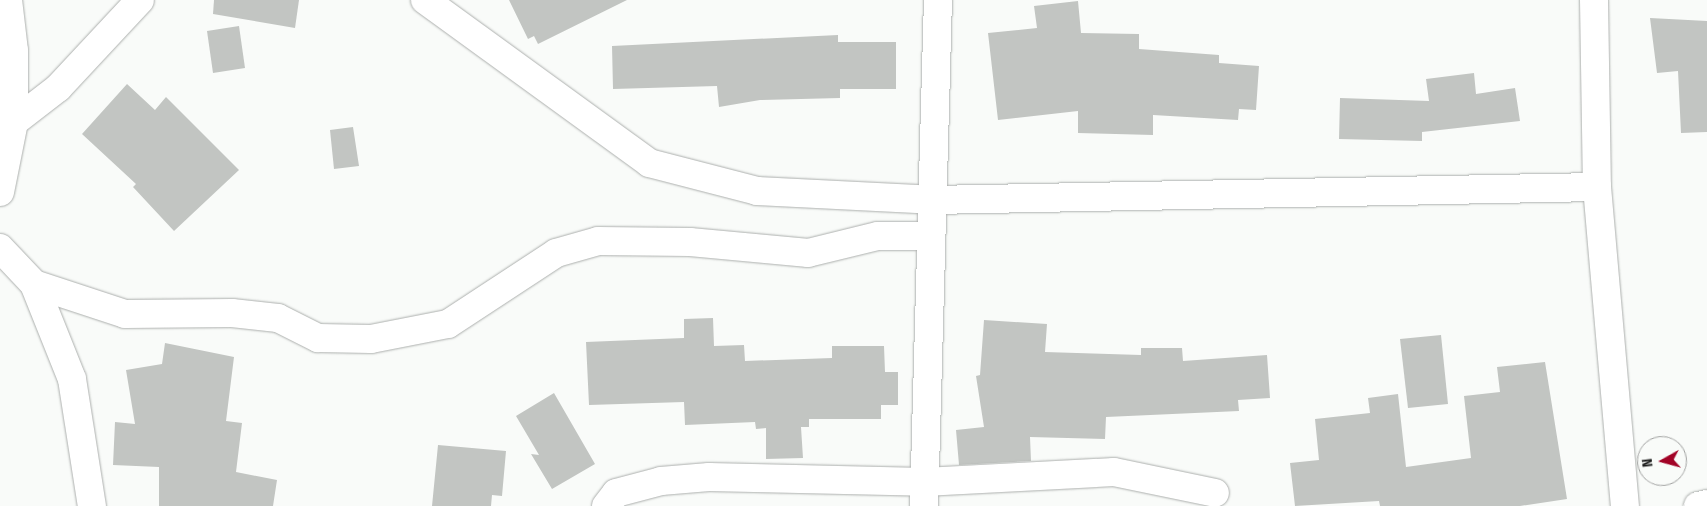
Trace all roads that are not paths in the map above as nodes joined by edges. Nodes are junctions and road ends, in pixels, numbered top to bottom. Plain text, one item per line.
1 (8, 0) edge
2 (140, 0) edge
3 (425, 0) edge
4 (938, 0) edge
5 (1594, 0) edge
6 (14, 122) junction
7 (1597, 187) junction
8 (0, 192) edge
9 (932, 200) junction
10 (931, 236) junction
11 (0, 248) edge
12 (34, 284) junction
13 (1215, 493) dead end
14 (924, 494) edge
15 (1707, 504) edge
16 (92, 506) edge
17 (606, 506) edge
18 (1625, 506) edge
19 (1698, 506) edge

1 - 6 street
2 - 6 street
3 - 9 street
4 - 9 street
5 - 7 street
6 - 8 street
7 - 9 street
7 - 18 street
9 - 10 street
10 - 12 street
10 - 14 street
11 - 12 street
12 - 16 street
13 - 14 street
14 - 17 street
15 - 19 street

